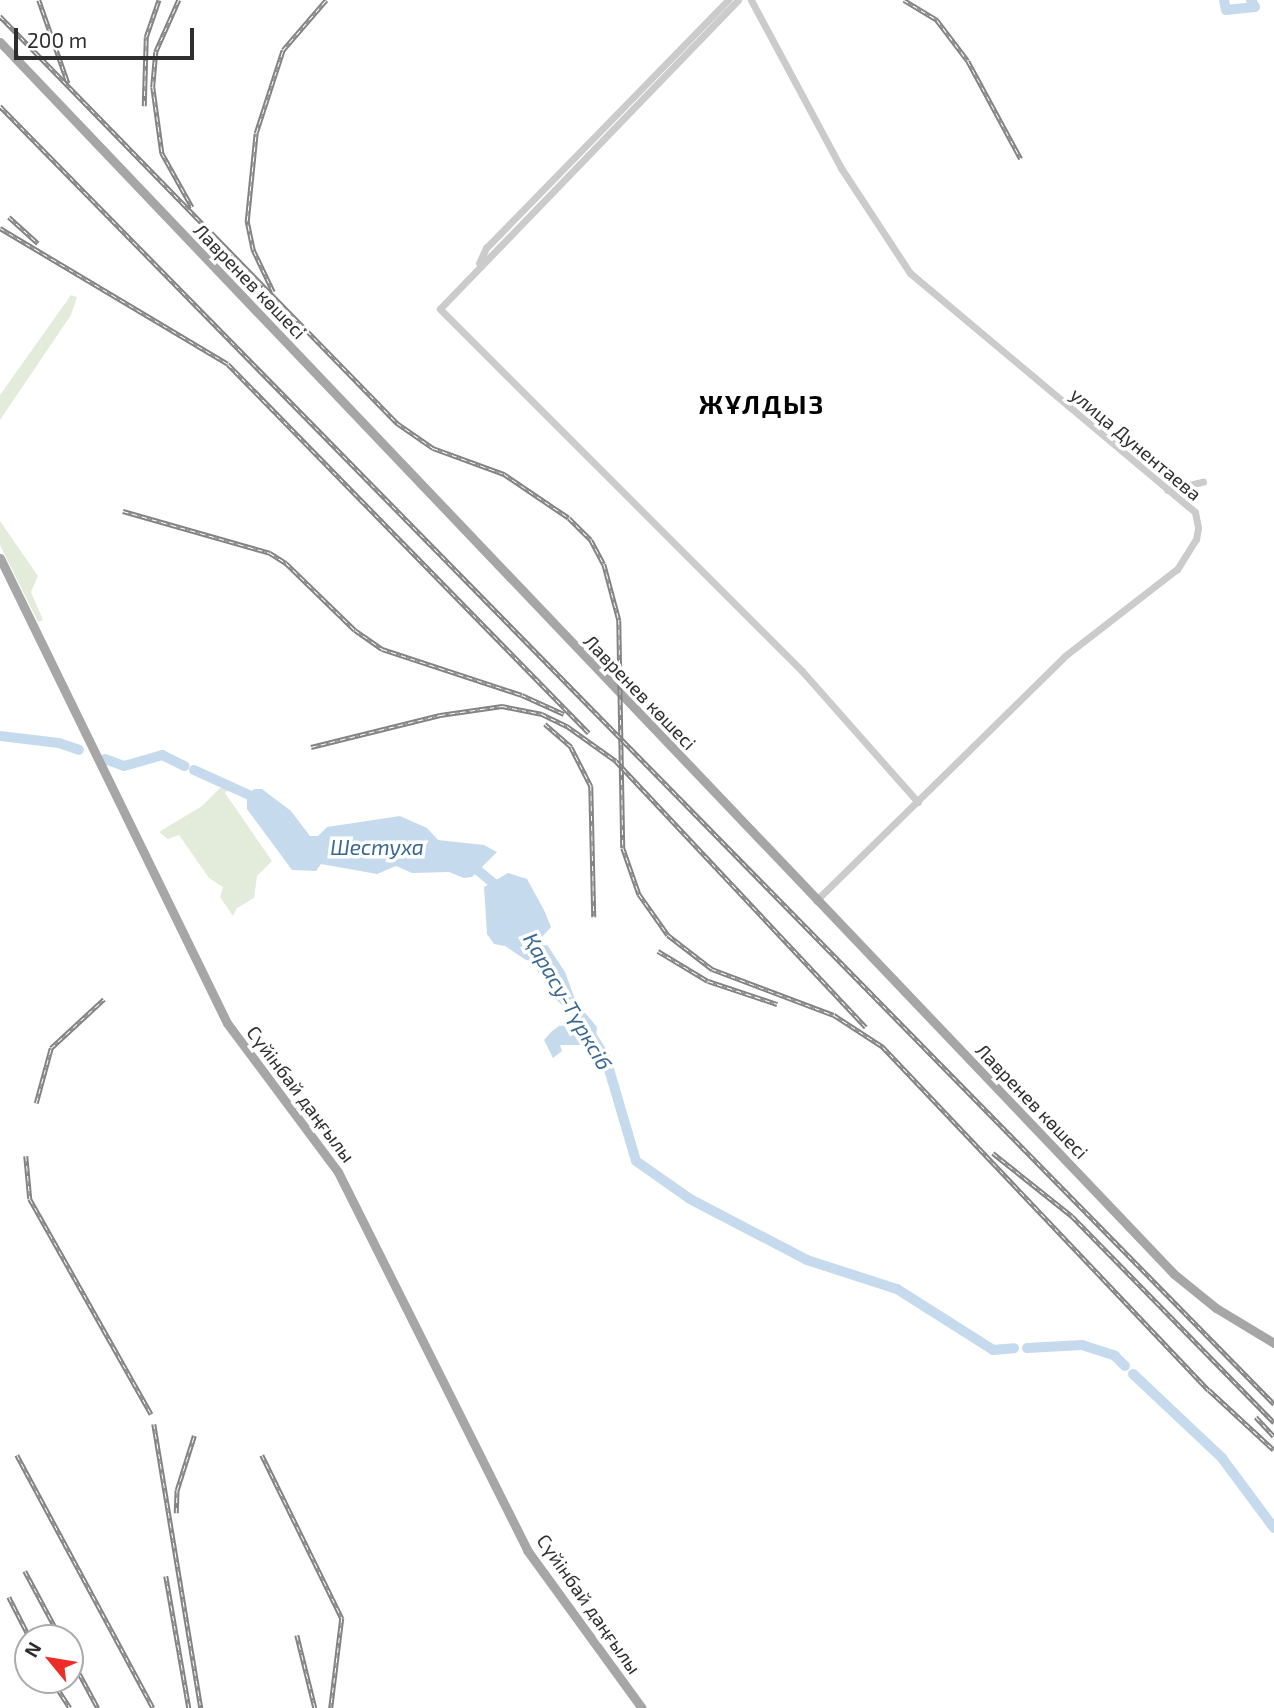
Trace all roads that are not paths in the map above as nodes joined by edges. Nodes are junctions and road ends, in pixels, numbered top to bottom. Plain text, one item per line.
1 (728, 0) edge
2 (738, 0) edge
3 (751, 0) edge
4 (0, 42) edge
5 (474, 273) junction
6 (1203, 482) dead end
7 (1167, 490) junction
8 (0, 558) edge
9 (918, 802) junction
10 (816, 901) junction
11 (1274, 1343) edge
12 (642, 1708) edge

1 - 5 street
2 - 5 street
3 - 7 street, улица Дунентаева
4 - 10 main road, Лавренев көшесі
5 - 9 street
6 - 7 street
7 - 9 street, улица Дунентаева
8 - 12 main road, Сүйінбай даңғылы
9 - 10 street, улица Дунентаева
10 - 11 main road, Лавренев көшесі

